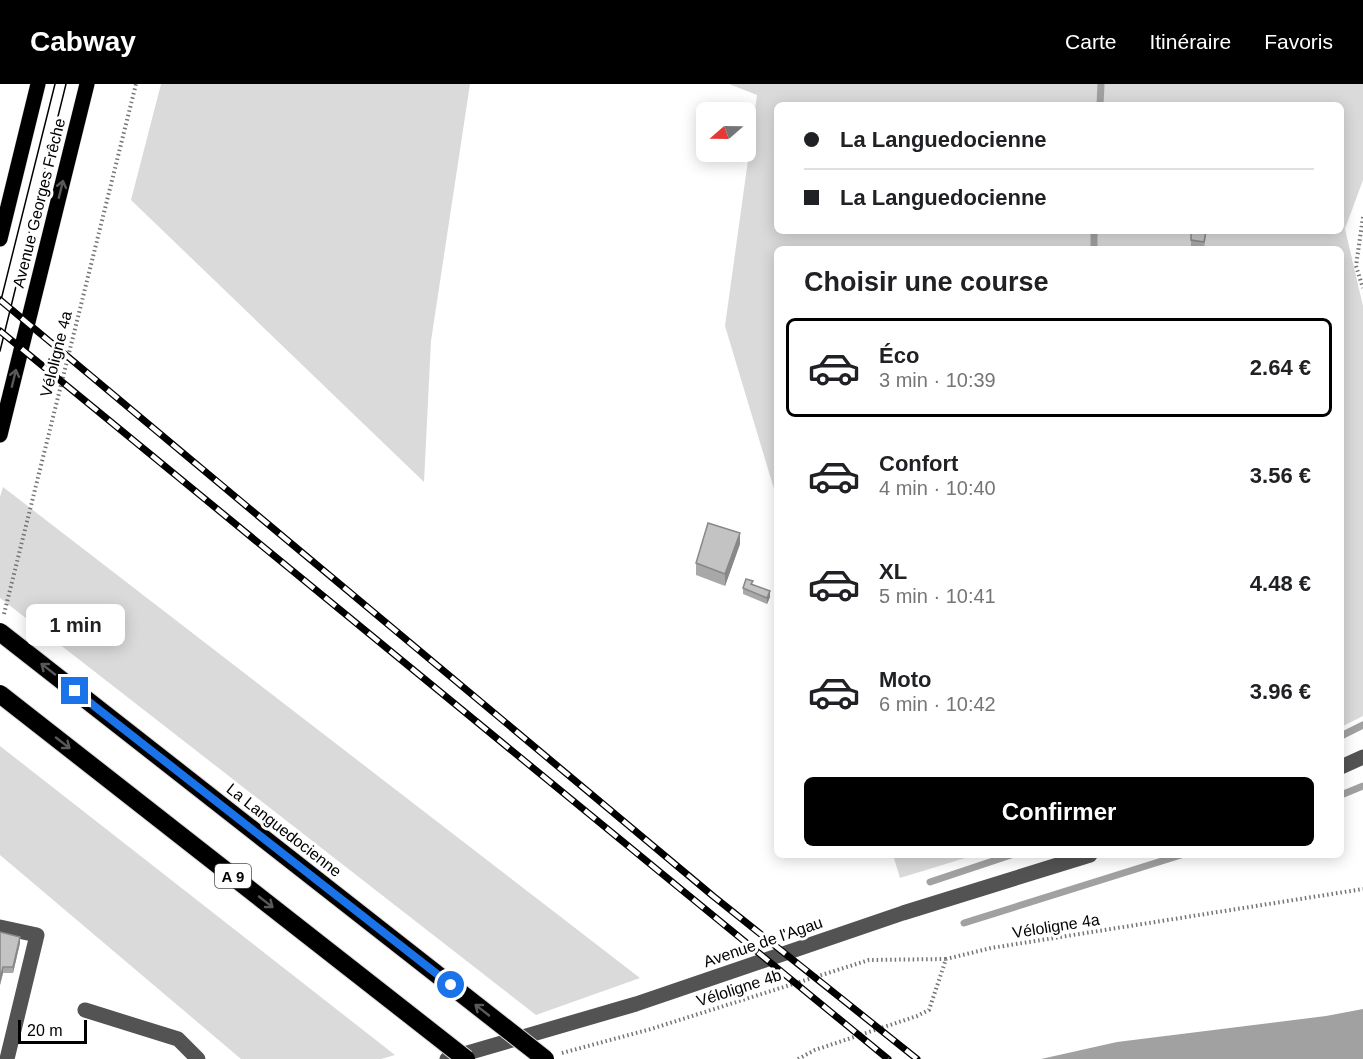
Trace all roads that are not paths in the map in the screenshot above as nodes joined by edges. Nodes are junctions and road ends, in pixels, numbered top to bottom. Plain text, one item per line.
1 (39, 84) edge
2 (87, 84) edge
3 (0, 238) edge
4 (0, 435) edge
5 (1, 625) edge
6 (0, 694) edge
7 (1363, 757) edge
8 (1344, 765) edge
9 (1080, 858) edge
10 (0, 927) edge
11 (85, 1010) dead end
12 (549, 1058) edge
13 (7, 1059) edge
14 (198, 1059) edge
15 (447, 1059) edge
16 (466, 1059) edge

1 - 3 main road, Avenue Georges Frêche
4 -> 2 main road, Avenue Georges Frêche
12 -> 5 highway, La Languedocienne, bridge
6 -> 16 highway, A 9, bridge
7 - 8 street
9 - 15 street, Avenue de l'Agau
10 - 13 street
11 - 14 street

